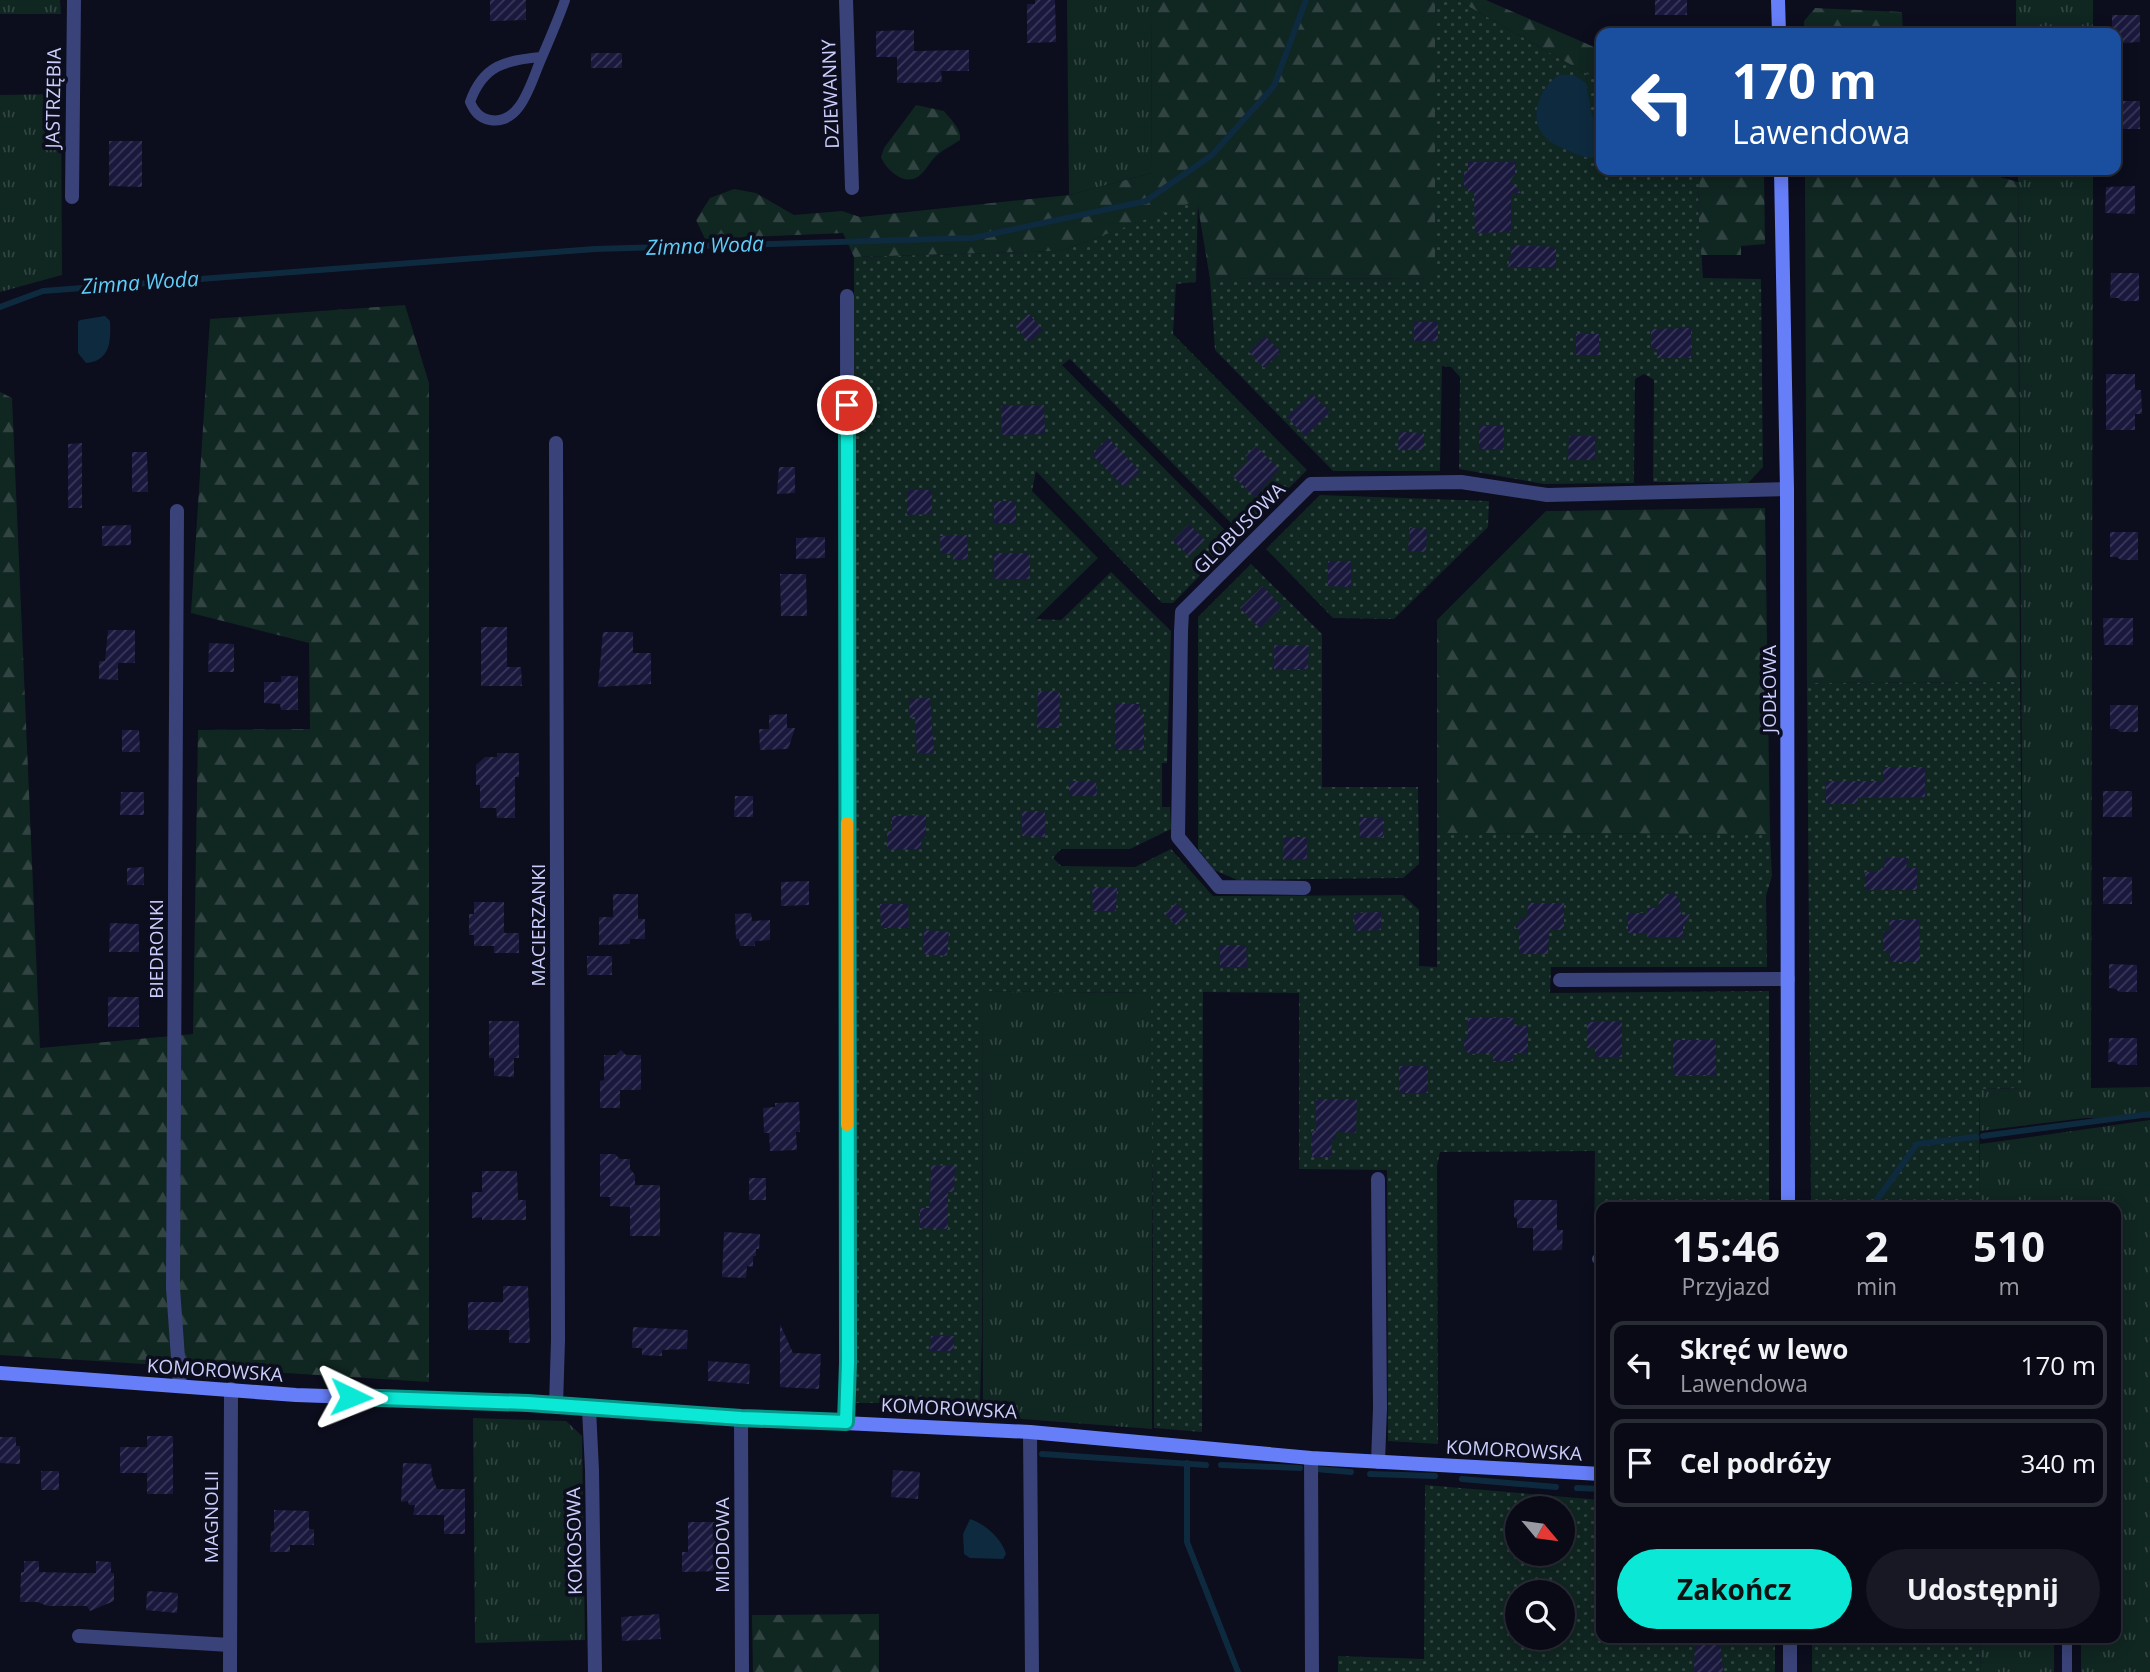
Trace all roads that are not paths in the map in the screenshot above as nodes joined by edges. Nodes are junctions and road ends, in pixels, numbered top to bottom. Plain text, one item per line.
1 (74, 0) edge
2 (565, 0) edge
3 (846, 0) edge
4 (1778, 0) edge
5 (1779, 28) edge
6 (541, 57) junction
7 (1782, 175) edge
8 (852, 188) dead end
9 (72, 197) dead end
10 (847, 296) dead end
11 (556, 443) dead end
12 (1787, 489) junction
13 (177, 511) dead end
14 (1304, 888) dead end
15 (1788, 979) junction
16 (1560, 980) dead end
17 (1378, 1179) dead end
18 (1788, 1202) edge
19 (0, 1373) edge
20 (180, 1386) junction
21 (231, 1389) junction
22 (556, 1406) junction
23 (589, 1409) junction
24 (741, 1418) junction
25 (846, 1422) junction
26 (1030, 1432) junction
27 (1311, 1458) junction
28 (1378, 1462) junction
29 (1596, 1474) edge
30 (79, 1636) dead end
31 (1790, 1643) edge
32 (2067, 1643) edge
33 (230, 1645) junction
34 (230, 1672) edge
35 (595, 1672) edge
36 (742, 1672) edge
37 (1032, 1672) edge
38 (1312, 1672) edge
39 (1790, 1672) edge
40 (2067, 1672) edge

1 - 9 street, JASTRZĘBIA
2 - 6 lane
3 - 8 street, DZIEWANNY
4 - 5 street
6 - 6 lane
7 - 12 street, JODŁOWA
10 - 25 street
11 - 22 street, MACIERZANKI
12 - 14 street, GLOBUSOWA
12 - 15 street, JODŁOWA
13 - 20 street, BIEDRONKI
15 - 16 street
15 - 18 street, JODŁOWA
17 - 28 street
19 - 20 street, KOMOROWSKA
20 - 21 street, KOMOROWSKA
21 - 22 street, KOMOROWSKA
21 - 33 street, MAGNOLII
22 - 23 street, KOMOROWSKA
23 - 24 street, KOMOROWSKA
23 - 35 street, KOKOSOWA
24 - 25 street, KOMOROWSKA
24 - 36 street, MIODOWA
25 - 26 street, KOMOROWSKA
26 - 27 street, KOMOROWSKA
26 - 37 street
27 - 28 street, KOMOROWSKA
27 - 38 street
28 - 29 street, KOMOROWSKA
30 - 33 street
31 - 39 street
32 - 40 lane
33 - 34 street, MAGNOLII

